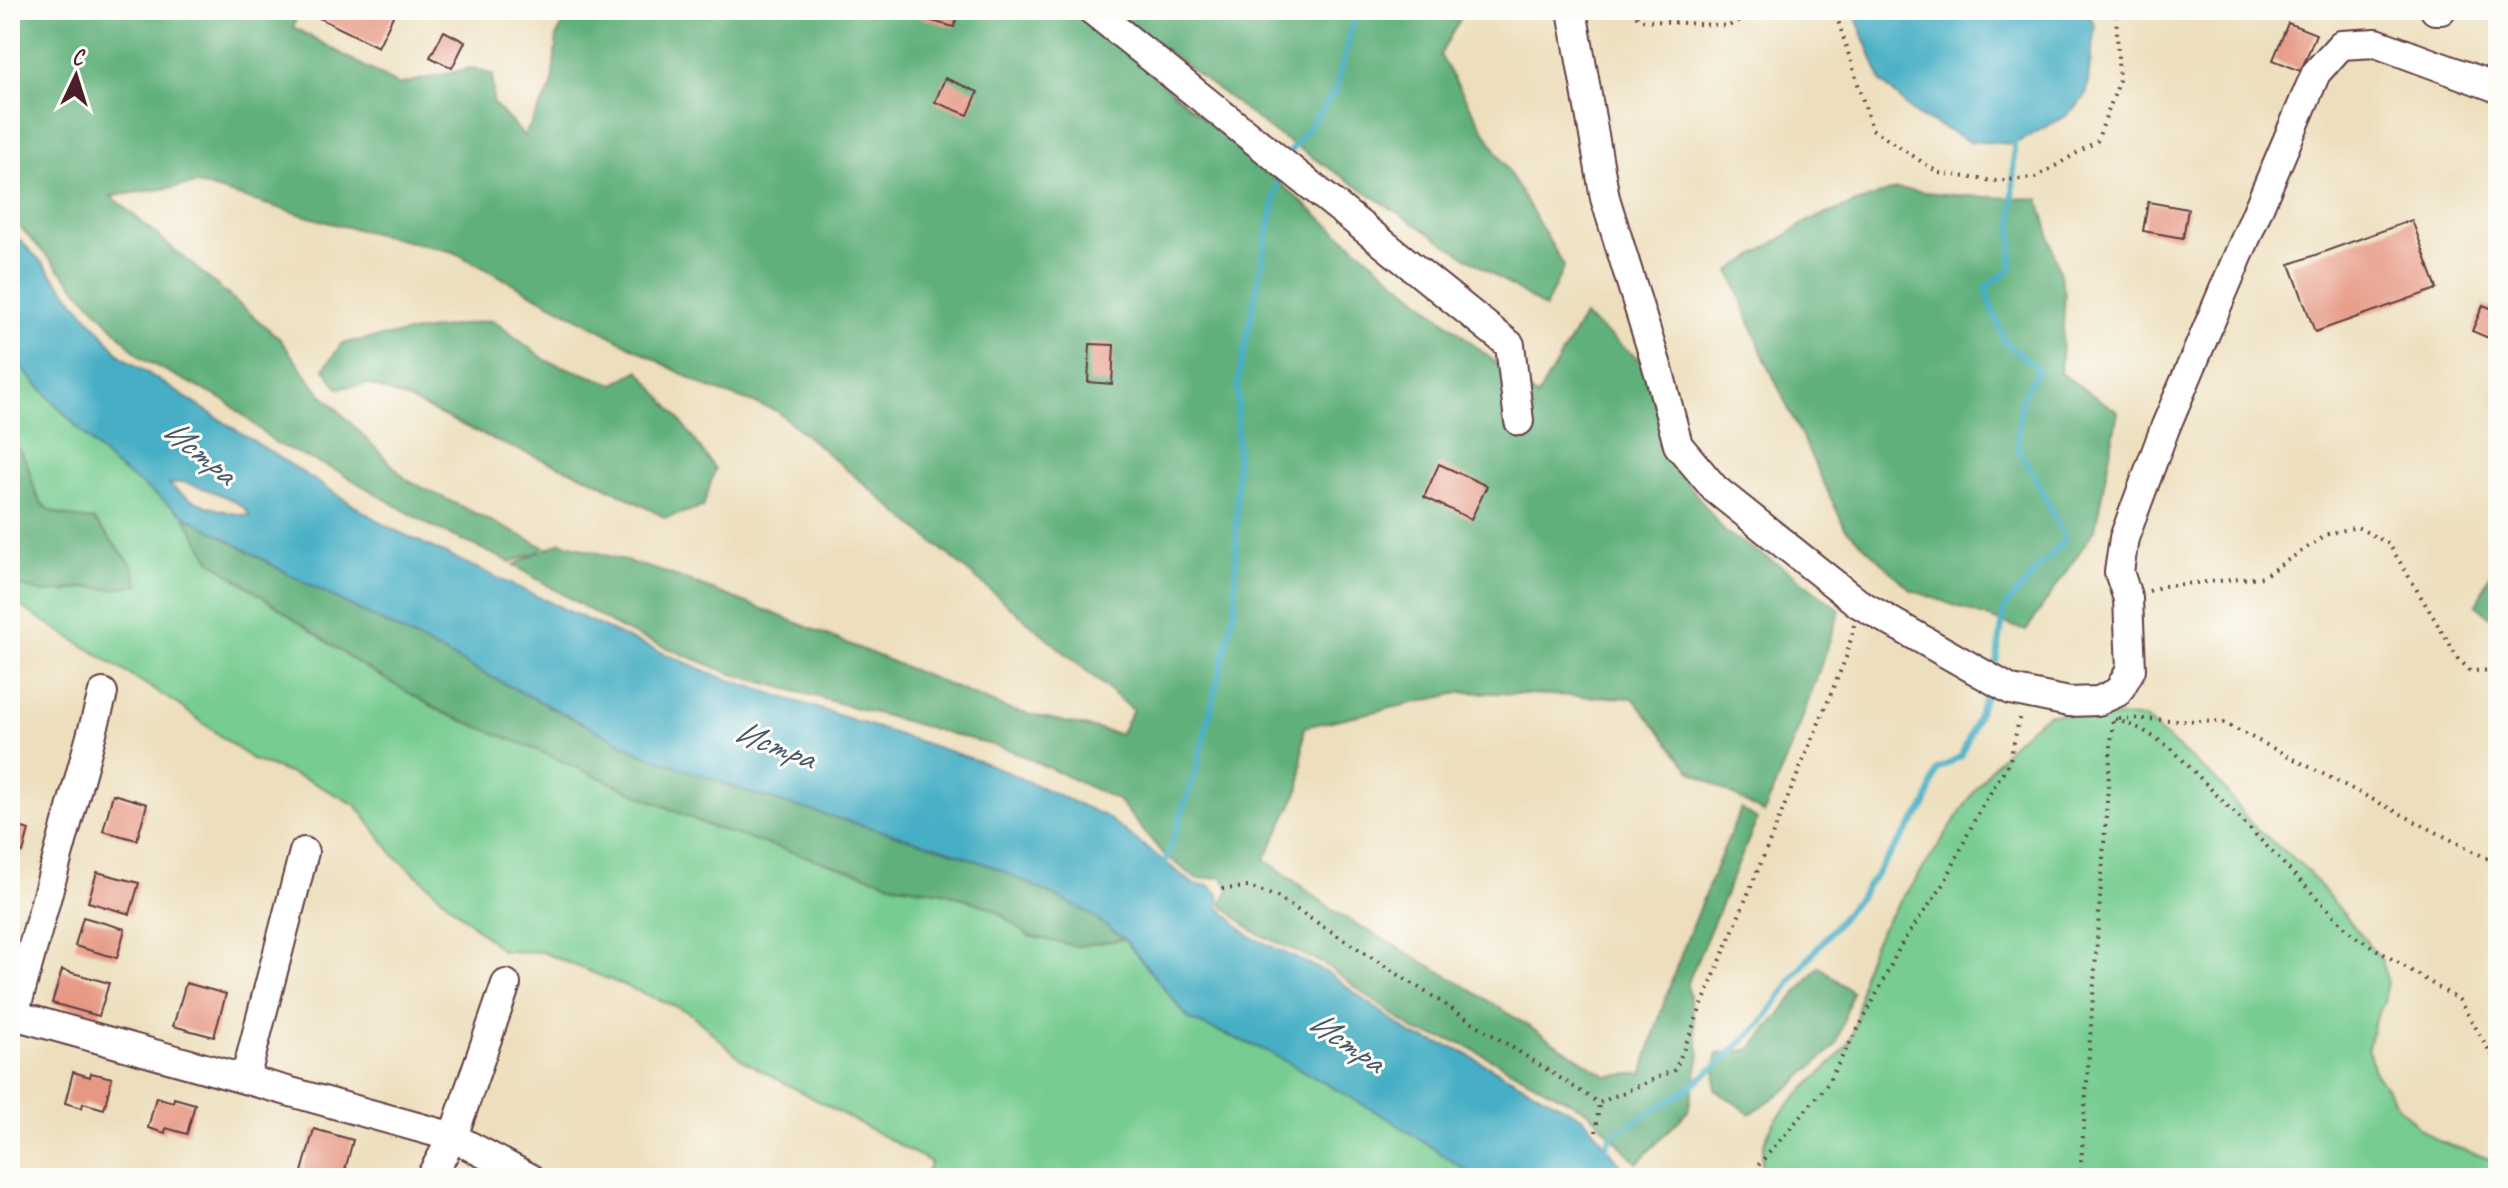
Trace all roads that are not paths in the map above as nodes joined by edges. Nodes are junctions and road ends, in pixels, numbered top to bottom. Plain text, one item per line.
1 (1092, 10) edge
2 (1572, 10) edge
3 (2498, 88) edge
4 (1519, 421) dead end
5 (103, 693) dead end
6 (304, 852) dead end
7 (506, 984) dead end
8 (12, 1014) edge
9 (245, 1079) junction
10 (453, 1137) junction
11 (430, 1178) edge
12 (530, 1178) edge

1 - 4 street
2 - 3 street
5 - 8 street
6 - 9 street
7 - 10 street
8 - 9 street
9 - 10 street
10 - 11 street
10 - 12 street

